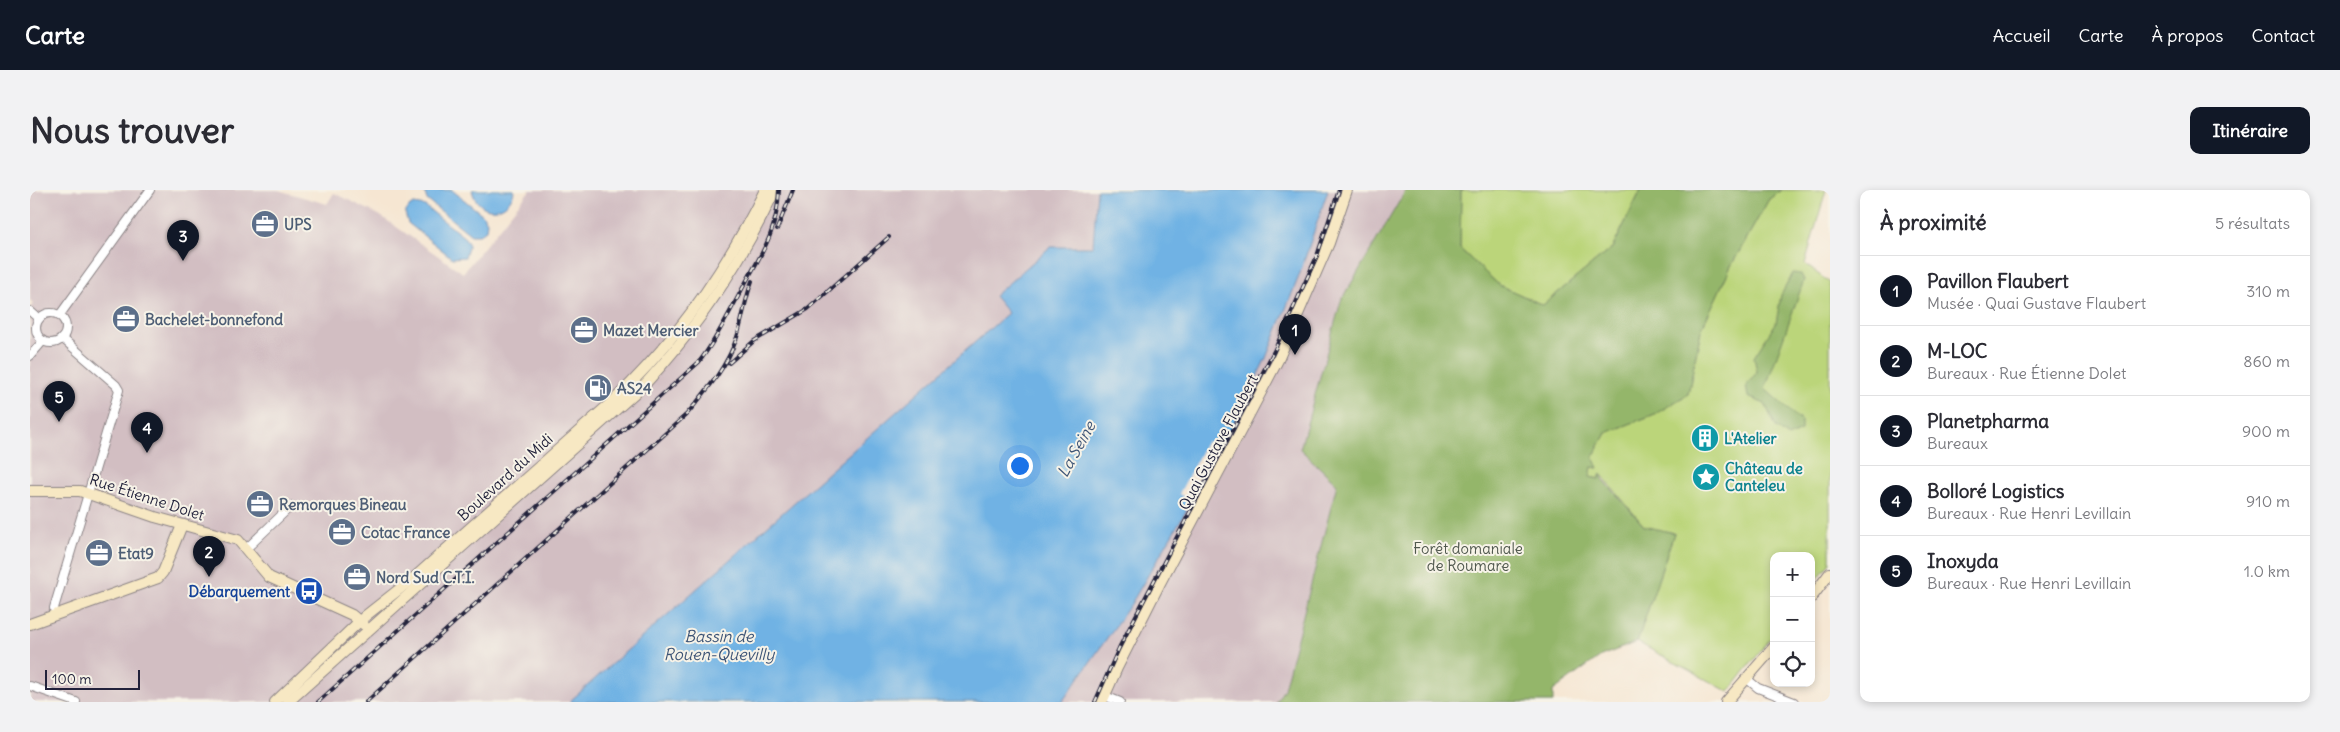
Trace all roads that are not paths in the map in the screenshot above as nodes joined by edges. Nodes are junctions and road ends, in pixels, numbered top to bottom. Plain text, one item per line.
1 (150, 190) edge
2 (765, 190) edge
3 (775, 190) edge
4 (1347, 190) edge
5 (30, 311) edge
6 (59, 316) junction
7 (39, 319) junction
8 (698, 321) junction
9 (683, 328) junction
10 (62, 338) junction
11 (43, 340) junction
12 (30, 356) edge
13 (642, 386) junction
14 (30, 491) edge
15 (89, 494) junction
16 (291, 506) dead end
17 (182, 525) junction
18 (248, 550) junction
19 (1830, 573) edge
20 (1812, 597) edge
21 (55, 615) junction
22 (30, 624) edge
23 (366, 624) junction
24 (1770, 652) edge
25 (1747, 680) junction
26 (30, 686) edge
27 (1104, 699) edge
28 (76, 702) edge
29 (275, 702) edge
30 (288, 702) edge
31 (1120, 702) edge
32 (1726, 702) edge
33 (1794, 702) edge

1 - 6 street
2 - 9 main road, Boulevard du Midi
3 - 8 main road, Boulevard du Midi
4 - 27 main road, Quai Gustave Flaubert
5 - 7 street
6 - 7 street
6 - 10 street
7 - 11 street
8 - 9 main road, Boulevard du Midi
8 - 13 main road, Boulevard du Midi
9 - 13 main road, Boulevard du Midi
9 - 23 main road, Boulevard du Midi
10 - 11 street
10 - 15 street
11 - 12 street
13 - 23 main road, Boulevard du Midi
14 - 15 main road, Rue Étienne Dolet
15 - 17 main road, Rue Étienne Dolet
15 - 21 street
16 - 18 street
17 - 18 main road, Rue Étienne Dolet
17 - 21 main road
18 - 23 main road
19 - 20 main road
21 - 22 main road
23 - 29 main road, Boulevard du Midi
23 - 30 main road, Boulevard du Midi
24 - 25 main road
25 - 32 main road
25 - 33 street
26 - 28 street
27 - 31 street

